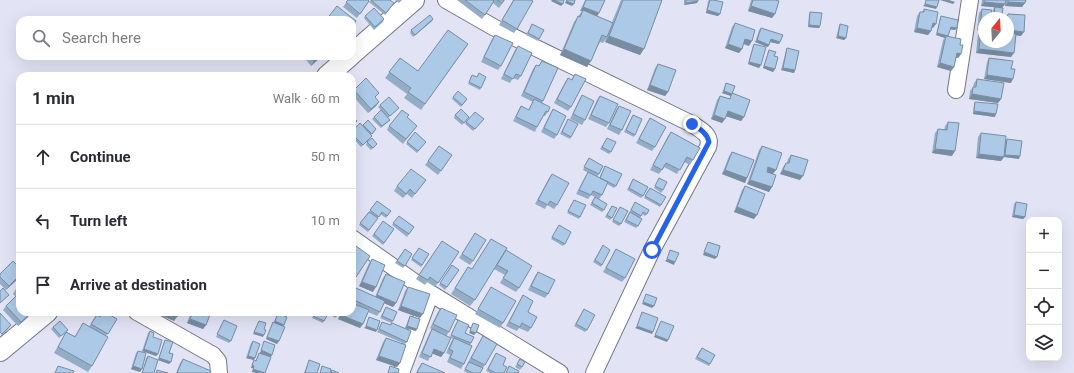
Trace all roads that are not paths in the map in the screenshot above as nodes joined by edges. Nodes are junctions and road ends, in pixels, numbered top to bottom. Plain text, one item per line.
1 (414, 0) edge
2 (446, 0) edge
3 (970, 0) edge
4 (356, 51) edge
5 (345, 60) edge
6 (332, 72) edge
7 (956, 90) dead end
8 (356, 241) edge
9 (430, 293) junction
10 (42, 316) edge
11 (144, 316) edge
12 (0, 351) edge
13 (219, 373) edge
14 (401, 373) edge
15 (560, 373) edge
16 (594, 373) edge

1 - 4 main road
2 - 16 street
3 - 7 street
5 - 6 main road
8 - 9 street
9 - 14 street
9 - 15 street
10 - 12 main road
11 - 13 street

